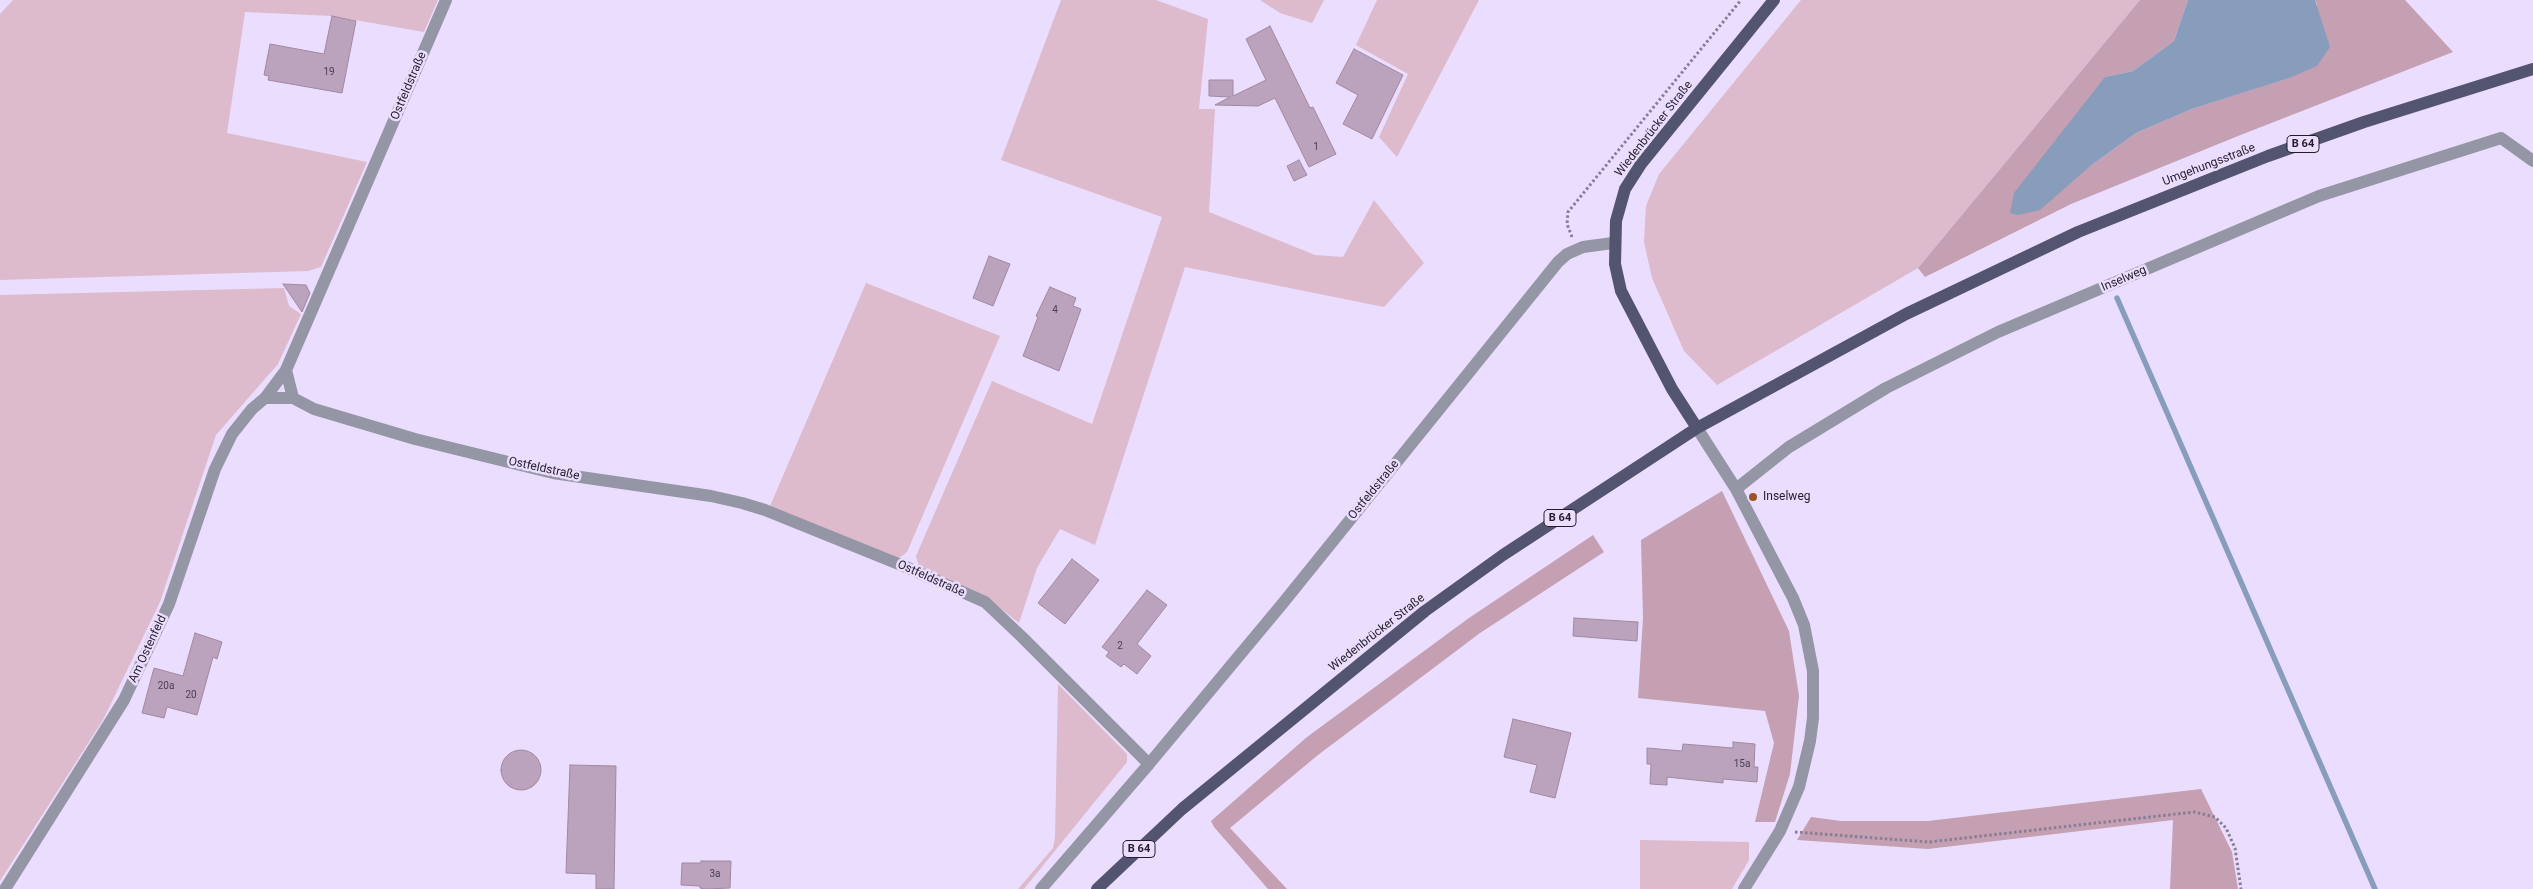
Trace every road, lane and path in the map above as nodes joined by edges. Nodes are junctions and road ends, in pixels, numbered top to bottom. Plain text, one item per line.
1 (446, 0) edge
2 (1741, 0) edge
3 (1774, 0) edge
4 (2533, 69) edge
5 (2533, 161) edge
6 (1613, 242) junction
7 (1576, 249) junction
8 (1906, 314) joint
9 (286, 370) junction
10 (265, 398) junction
11 (293, 398) junction
12 (1697, 428) junction
13 (1736, 490) junction
14 (1149, 764) junction
15 (1780, 831) junction
16 (4, 889) edge
17 (1041, 889) edge
18 (1097, 889) edge
19 (1744, 889) edge
20 (2241, 889) edge

1 - 9 street, Ostfeldstraße
2 - 7 path
3 - 6 main road, Wiedenbrücker Straße
4 - 8 main road, Umgehungsstraße / B 64
5 - 13 street, Inselweg
6 - 7 street, Ostfeldstraße
6 - 12 main road, Wiedenbrücker Straße
7 - 14 street, Ostfeldstraße
8 - 12 main road, Wiedenbrücker Straße / B 64
9 - 10 street, Am Ostenfeld
9 - 11 street
10 - 11 street
10 - 16 street, Am Ostenfeld
11 - 14 street, Ostfeldstraße
12 - 13 street
12 - 18 main road, Wiedenbrücker Straße / B 64
13 - 15 street
14 - 17 street, Ostfeldstraße
15 - 19 street
15 - 20 path

